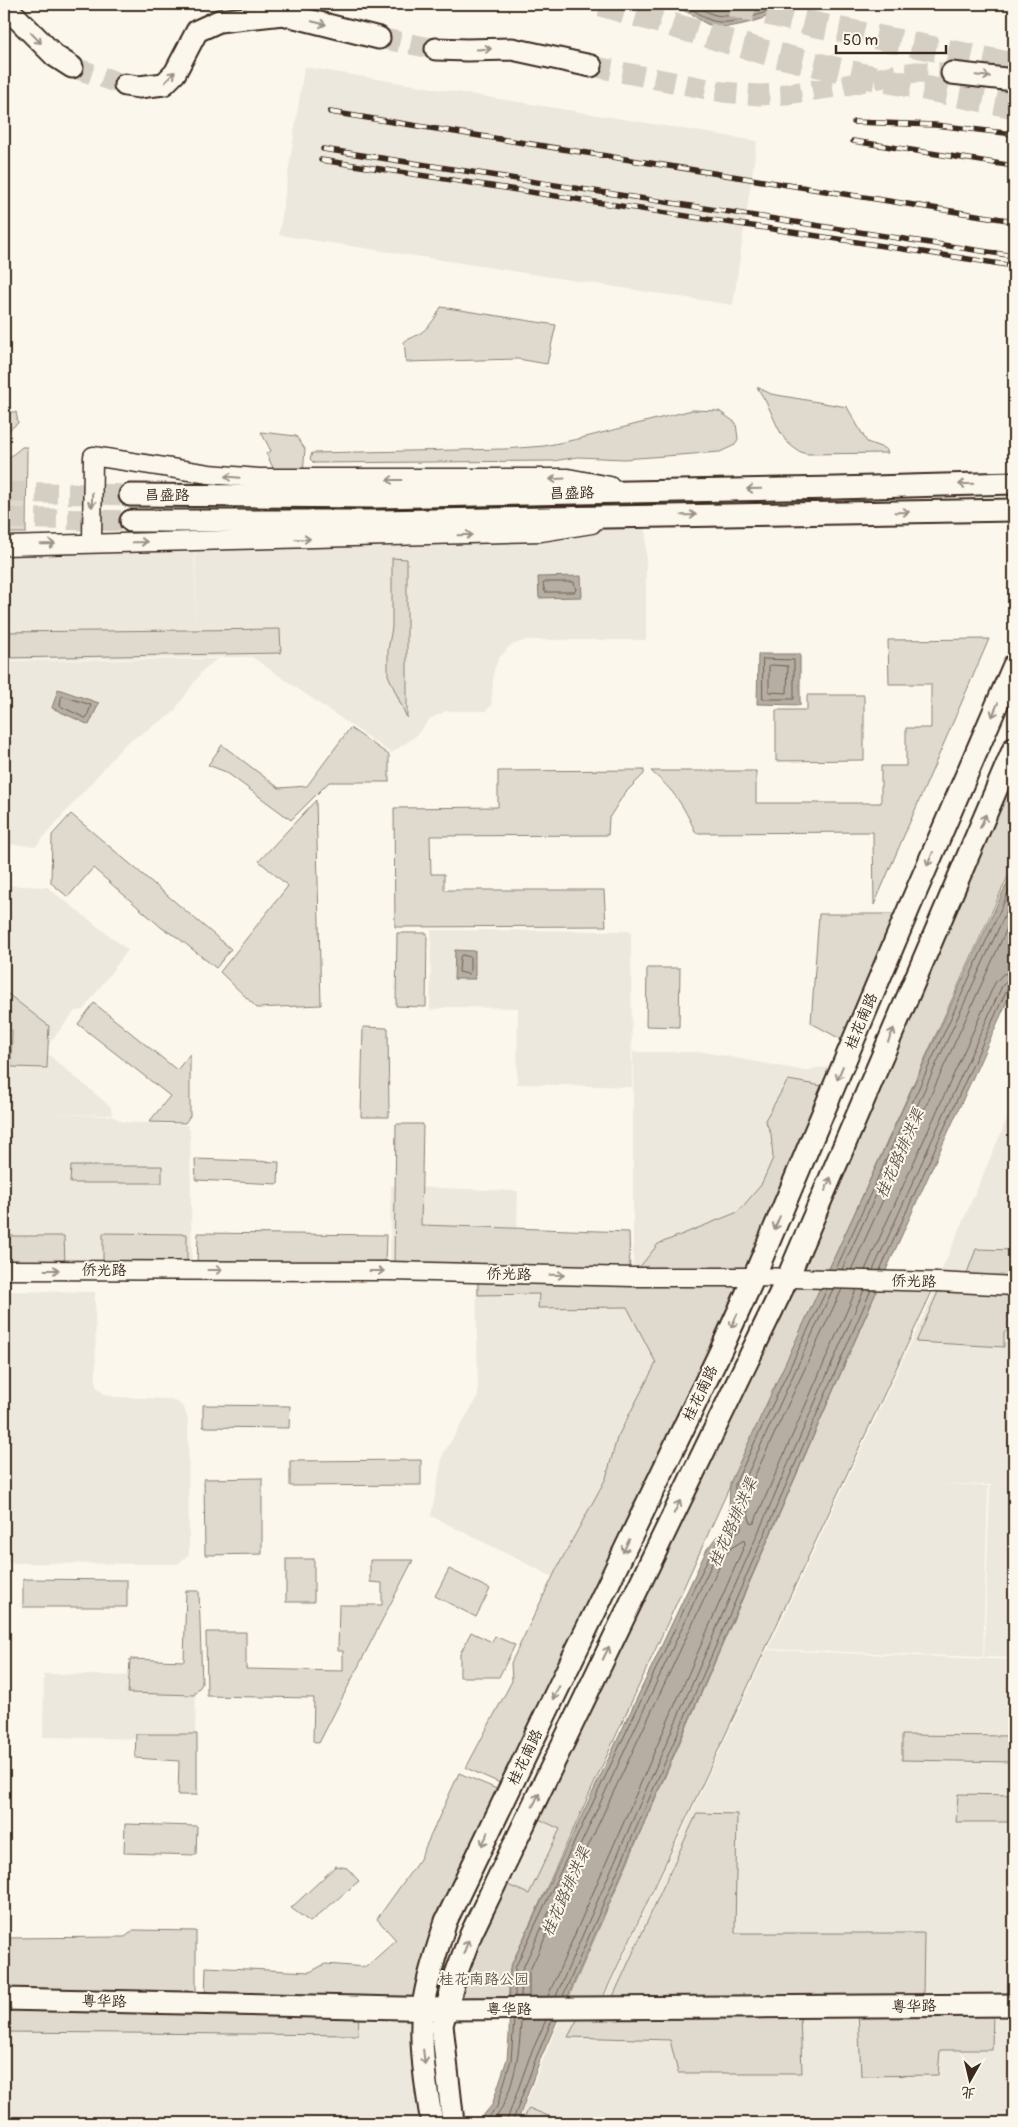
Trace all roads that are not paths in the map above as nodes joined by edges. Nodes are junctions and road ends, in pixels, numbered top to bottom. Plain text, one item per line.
1 (4, 4) edge
2 (379, 38) tunnel mouth
3 (436, 49) tunnel mouth
4 (591, 66) tunnel mouth
5 (72, 67) tunnel mouth
6 (952, 73) tunnel mouth
7 (1014, 80) edge
8 (125, 85) tunnel mouth
9 (1014, 483) edge
10 (639, 492) junction
11 (130, 495) tunnel mouth
12 (984, 510) junction
13 (1014, 510) edge
14 (640, 516) junction
15 (1014, 517) edge
16 (131, 521) tunnel mouth
17 (92, 544) junction
18 (4, 546) edge
19 (1014, 665) edge
20 (1014, 748) edge
21 (4, 1270) edge
22 (754, 1277) junction
23 (788, 1277) junction
24 (1014, 1286) edge
25 (4, 2000) edge
26 (1014, 2004) edge
27 (423, 2009) junction
28 (445, 2009) junction
29 (432, 2123) edge
30 (453, 2123) edge

1 -> 5 main road
8 -> 2 main road
3 -> 4 main road
6 -> 7 main road
9 -> 10 main road, 昌盛路
10 - 11 main road, 昌盛路
10 -> 17 street
12 - 13 main road, 昌盛路
14 -> 12 main road, 昌盛路
12 - 15 main road
14 - 16 main road, 昌盛路
17 -> 14 street
18 -> 17 street
19 -> 22 main road, 桂花南路
23 -> 20 main road, 桂花南路
21 -> 22 street, 侨光路
22 - 23 street, 侨光路
22 -> 27 main road, 桂花南路
23 - 24 street, 侨光路
28 -> 23 main road, 桂花南路
25 - 27 main road, 粤华路
26 - 28 main road, 粤华路
27 - 28 main road, 粤华路
27 -> 29 main road, 桂花南路
28 - 30 main road, 桂花南路

